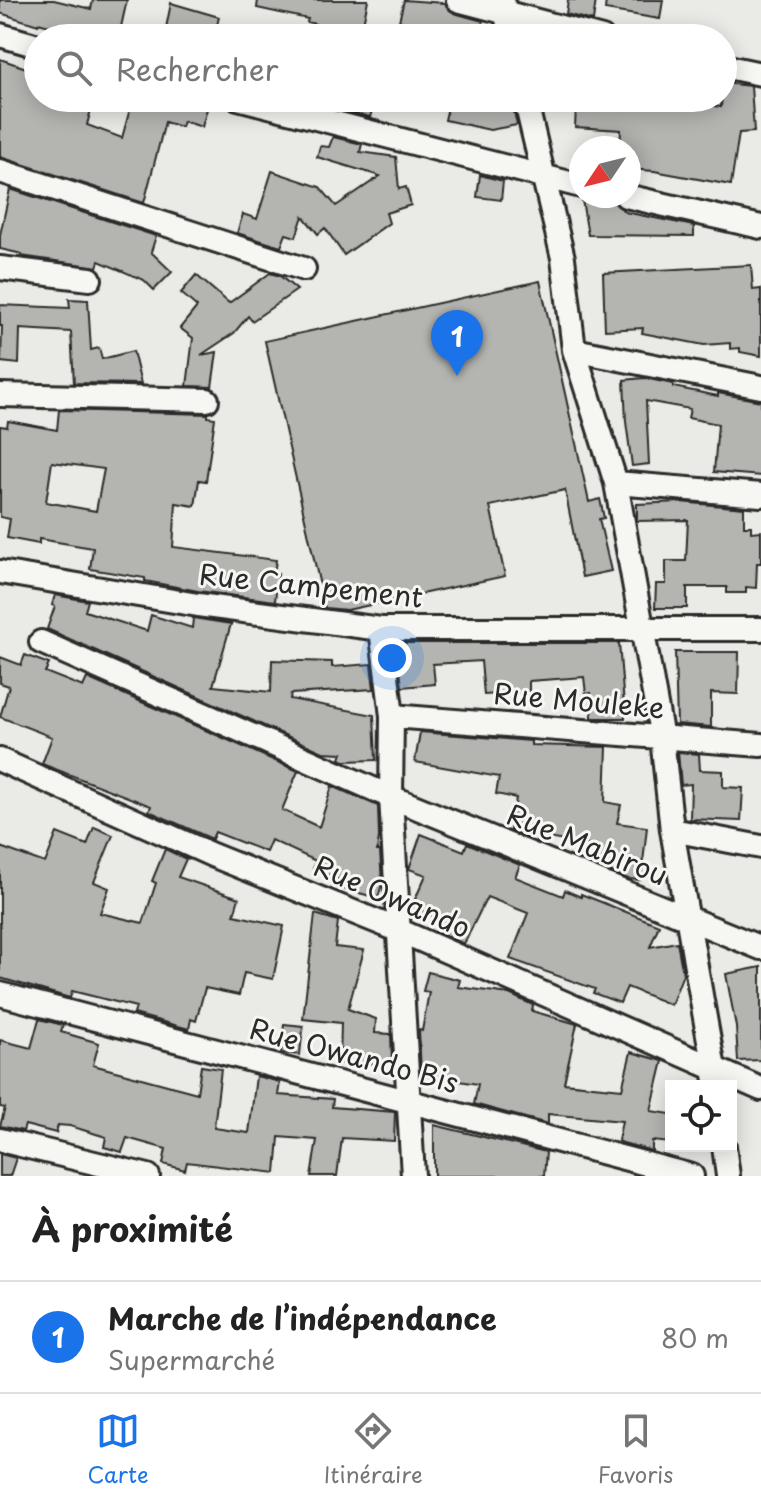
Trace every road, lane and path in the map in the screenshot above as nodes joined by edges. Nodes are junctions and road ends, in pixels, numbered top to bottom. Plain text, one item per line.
1 (458, 0) edge
2 (504, 6) edge
3 (559, 24) edge
4 (0, 35) edge
5 (24, 42) edge
6 (737, 69) edge
7 (761, 74) edge
8 (292, 112) edge
9 (528, 112) edge
10 (0, 171) edge
11 (544, 177) junction
12 (569, 183) edge
13 (641, 199) edge
14 (761, 227) edge
15 (0, 268) edge
16 (304, 269) dead end
17 (90, 279) dead end
18 (574, 350) junction
19 (761, 387) edge
20 (0, 395) edge
21 (207, 400) dead end
22 (616, 483) junction
23 (761, 495) edge
24 (0, 572) edge
25 (381, 629) junction
26 (641, 629) junction
27 (761, 629) edge
28 (41, 642) dead end
29 (392, 716) junction
30 (662, 738) junction
31 (761, 745) edge
32 (0, 760) edge
33 (391, 797) junction
34 (672, 830) junction
35 (761, 847) edge
36 (688, 919) junction
37 (398, 930) junction
38 (761, 948) edge
39 (0, 994) edge
40 (716, 1078) edge
41 (761, 1089) edge
42 (410, 1101) junction
43 (0, 1140) edge
44 (725, 1152) edge
45 (148, 1176) edge
46 (413, 1176) edge
47 (692, 1176) edge
48 (728, 1176) edge

1 - 2 street
2 - 3 street
4 - 5 street
6 - 7 street
8 - 11 street
9 - 11 street
10 - 16 street
11 - 12 street
11 - 18 street
13 - 14 street
15 - 17 street
18 - 19 street
18 - 22 street
20 - 21 street
22 - 23 street
22 - 26 street
24 - 25 street, Rue Campement
25 - 26 street, Rue Campement
25 - 29 street
26 - 27 street, Rue Campement
26 - 30 street
28 - 33 street, Rue Mabirou
29 - 30 street, Rue Mouleke
29 - 33 street
30 - 31 street, Rue Mouleke
30 - 34 street
32 - 37 street, Rue Owando
33 - 36 street, Rue Mabirou
33 - 37 street
34 - 35 street
34 - 36 street
36 - 38 street, Rue Mabirou
36 - 40 street
37 - 40 street, Rue Owando
37 - 42 street
39 - 42 street, Rue Owando Bis
40 - 41 street, Rue Owando
42 - 46 street
42 - 47 street, Rue Owando Bis
43 - 45 street
44 - 48 street

